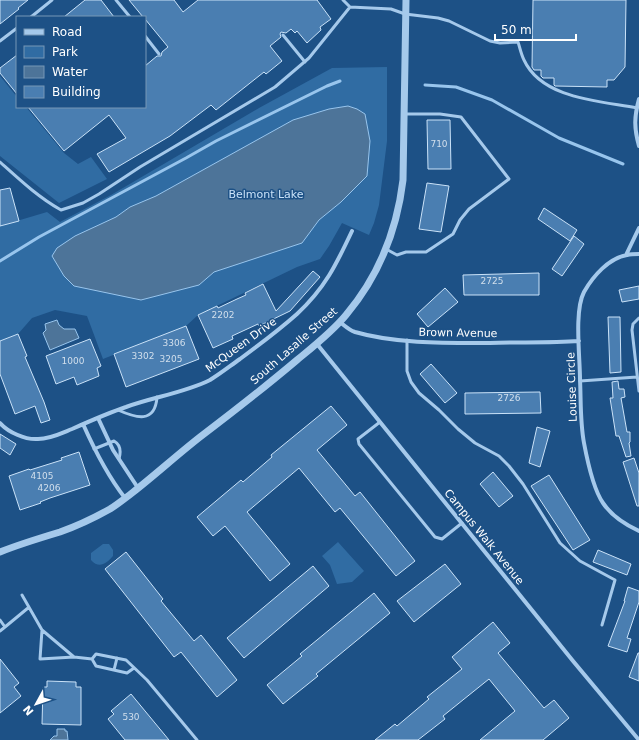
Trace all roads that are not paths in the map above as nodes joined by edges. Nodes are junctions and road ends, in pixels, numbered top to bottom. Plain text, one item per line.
1 (52, 0) edge
2 (116, 0) edge
3 (343, 0) edge
4 (406, 0) edge
5 (350, 7) junction
6 (405, 14) junction
7 (32, 16) edge
8 (129, 16) edge
9 (16, 29) edge
10 (283, 35) dead end
11 (146, 37) edge
12 (0, 41) edge
13 (159, 54) dead end
14 (305, 62) junction
15 (639, 99) edge
16 (637, 108) junction
17 (404, 114) junction
18 (639, 146) edge
19 (0, 162) edge
20 (639, 228) edge
21 (352, 232) dead end
22 (386, 249) junction
23 (639, 254) edge
24 (626, 255) junction
25 (639, 318) edge
26 (340, 322) junction
27 (407, 340) junction
28 (579, 341) junction
29 (317, 344) junction
30 (637, 377) junction
31 (580, 381) junction
32 (639, 391) edge
33 (158, 397) junction
34 (118, 410) junction
35 (98, 418) junction
36 (380, 422) junction
37 (0, 423) edge
38 (83, 424) junction
39 (109, 443) junction
40 (94, 449) junction
41 (118, 460) junction
42 (138, 488) junction
43 (126, 498) junction
44 (462, 523) junction
45 (639, 531) edge
46 (0, 551) edge
47 (22, 596) dead end
48 (28, 608) junction
49 (0, 620) edge
50 (602, 625) dead end
51 (5, 627) junction
52 (42, 630) junction
53 (0, 631) edge
54 (74, 657) junction
55 (117, 658) junction
56 (92, 659) junction
57 (134, 668) junction
58 (114, 670) junction
59 (197, 740) edge
60 (639, 740) edge

1 - 7 lane
2 - 8 lane
3 - 5 lane
4 - 6 street, South Lasalle Street
5 - 6 lane
5 - 14 lane
6 - 16 lane
6 - 17 street, South Lasalle Street
9 - 12 lane
10 - 14 lane
11 - 13 lane
14 - 19 lane
15 - 16 street
16 - 18 street
17 - 22 street, South Lasalle Street
17 - 22 lane
20 - 24 street
21 - 33 street, McQueen Drive
22 - 26 street, South Lasalle Street
23 - 24 street, Louise Circle
24 - 28 street, Louise Circle
25 - 30 lane
26 - 27 street, Brown Avenue
26 - 29 street, South Lasalle Street
27 - 28 street, Brown Avenue
27 - 50 lane
28 - 31 street, Louise Circle
29 - 36 street, Campus Walk Avenue
29 - 42 street, South Lasalle Street
30 - 31 lane
30 - 32 lane
31 - 45 street, Louise Circle
33 - 34 street, McQueen Drive
33 - 34 lane
34 - 35 street, McQueen Drive
35 - 38 street, McQueen Drive
35 - 39 street
36 - 44 street, Campus Walk Avenue
36 - 44 lane
37 - 38 street, McQueen Drive
38 - 40 street
39 - 40 lane
39 - 41 street
39 - 41 lane
40 - 43 street
41 - 42 street
42 - 43 street, South Lasalle Street
43 - 46 street, South Lasalle Street
44 - 60 street, Campus Walk Avenue
47 - 48 lane
48 - 51 lane
48 - 52 lane
49 - 51 lane
51 - 53 lane
52 - 54 lane
52 - 54 lane
54 - 56 lane
55 - 56 lane
55 - 57 lane
55 - 58 lane
56 - 58 lane
57 - 58 lane
57 - 59 lane

